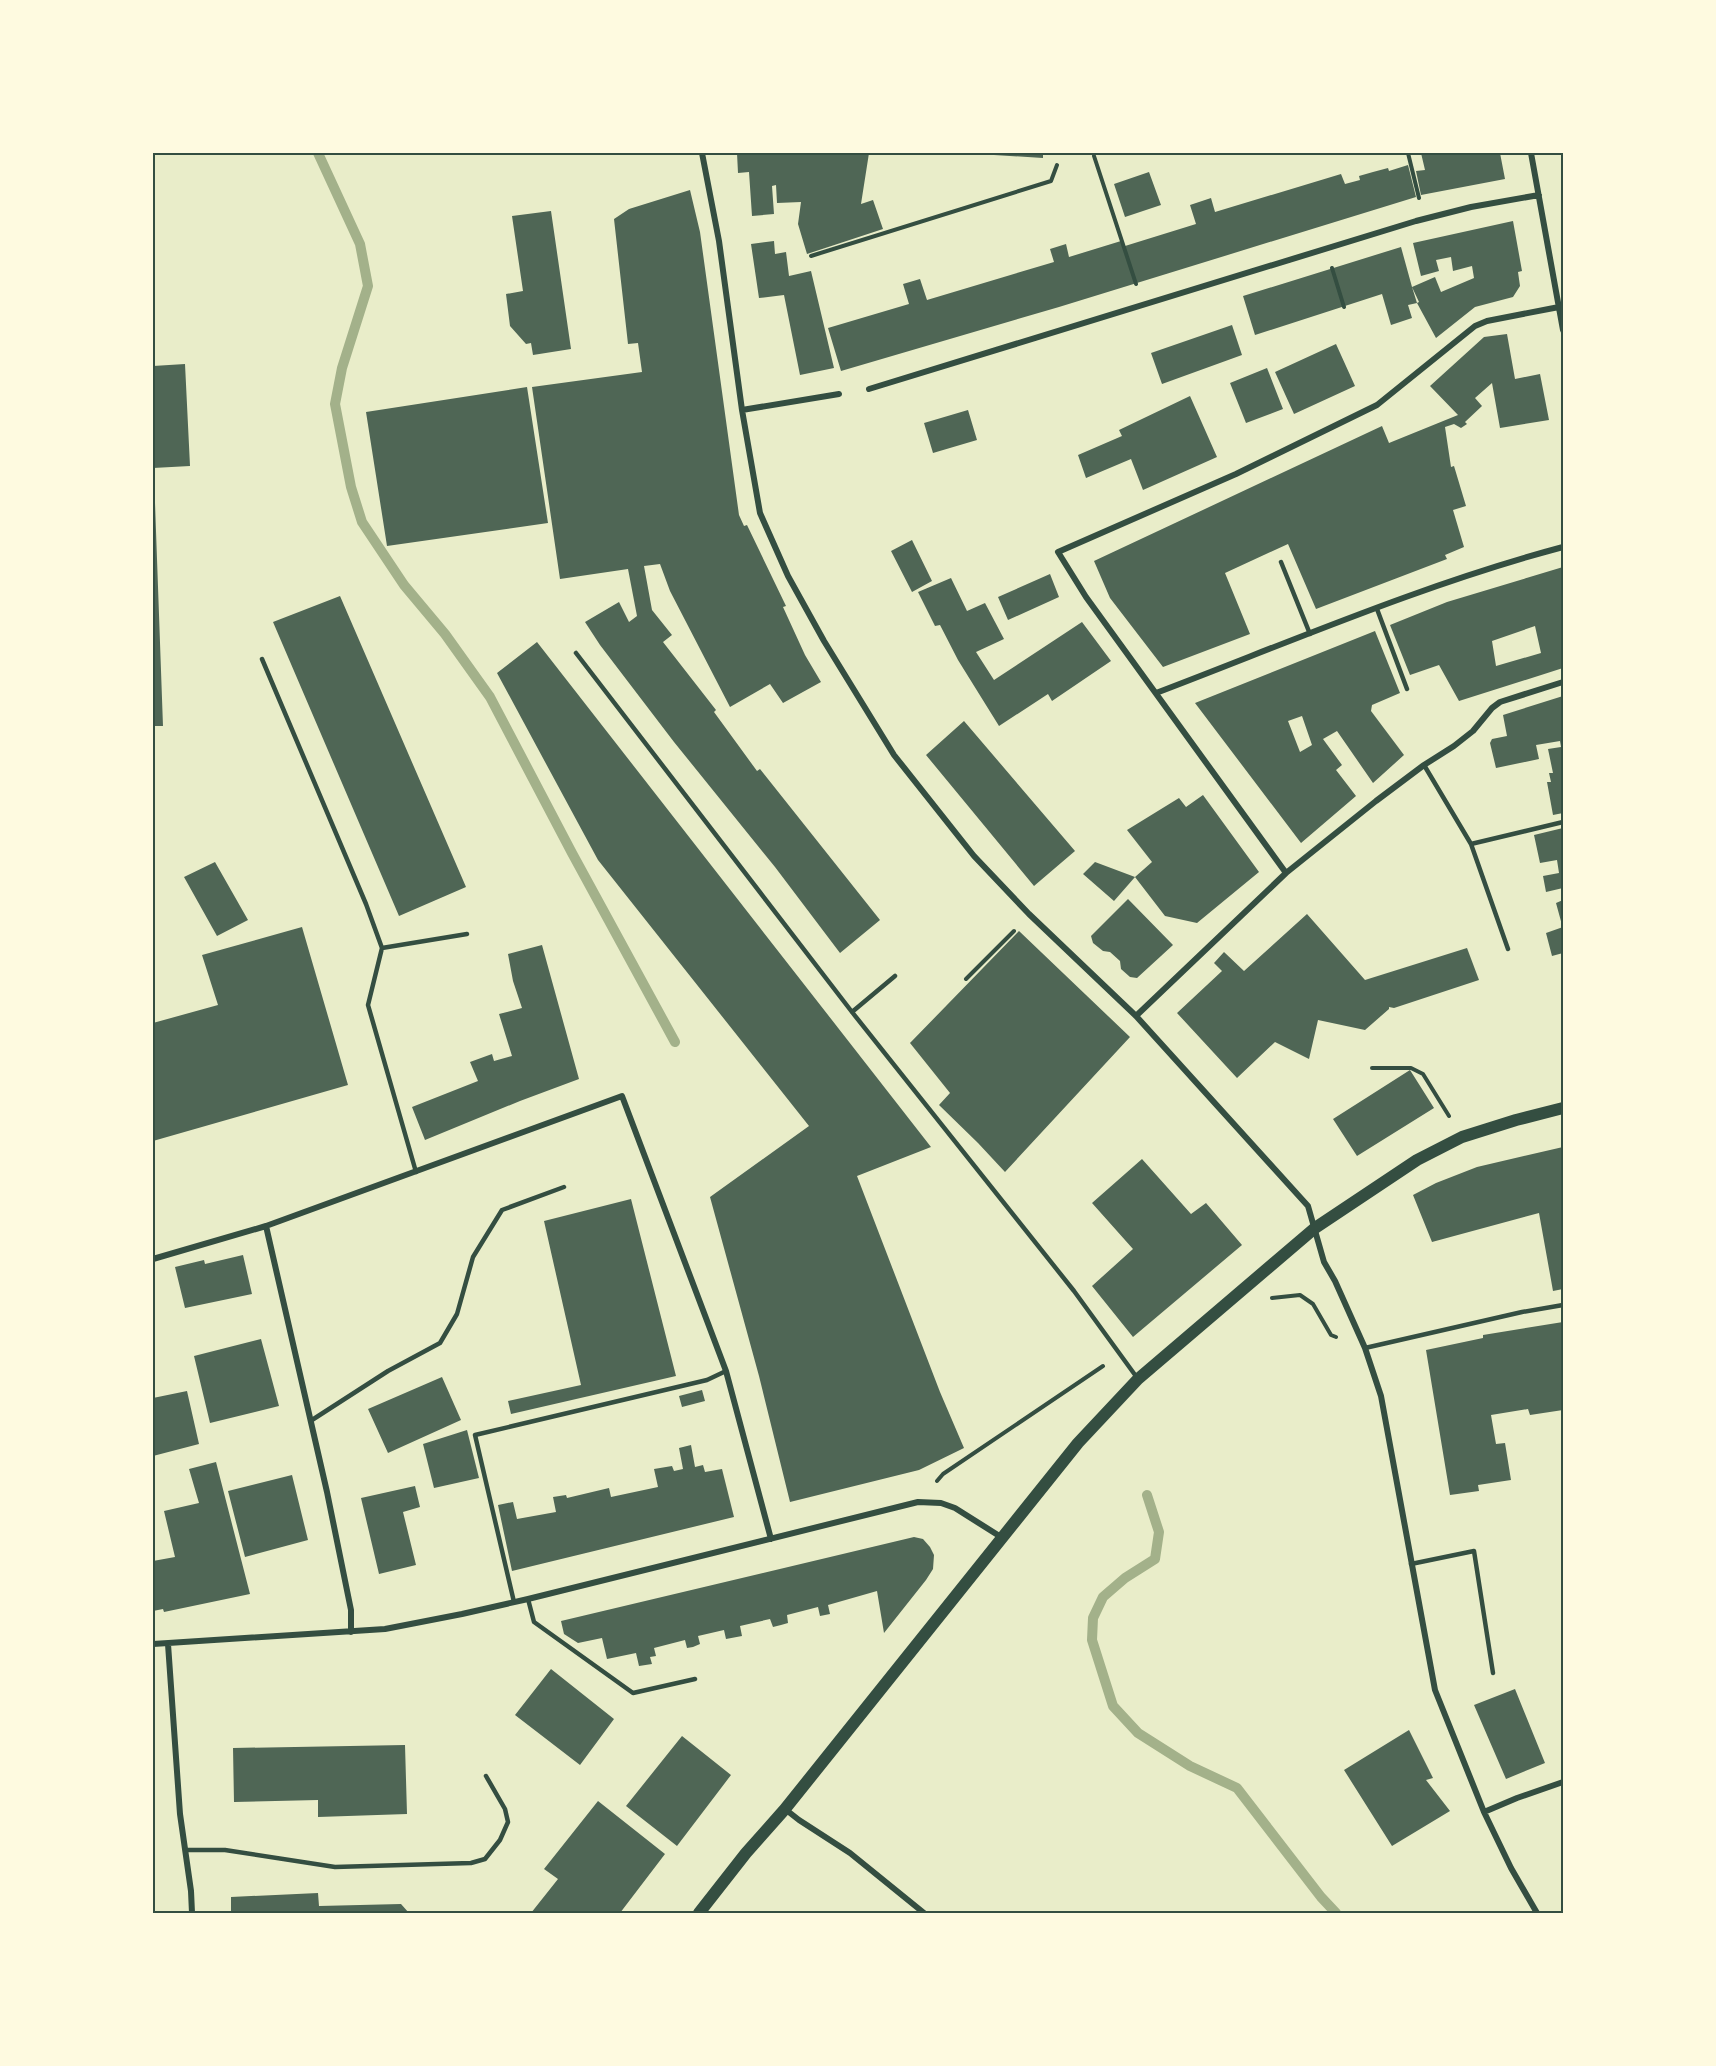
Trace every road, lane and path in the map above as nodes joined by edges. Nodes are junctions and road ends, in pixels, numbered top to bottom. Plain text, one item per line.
1 (702, 153) edge
2 (1408, 153) edge
3 (1532, 153) edge
4 (1094, 156) dead end
5 (1057, 165) dead end
6 (1539, 195) junction
7 (1424, 219) junction
8 (1326, 248) junction
9 (811, 255) dead end
10 (1144, 304) junction
11 (1344, 307) dead end
12 (1559, 307) junction
13 (1563, 330) edge
14 (869, 389) dead end
15 (839, 394) dead end
16 (742, 410) junction
17 (1563, 547) edge
18 (1281, 562) dead end
19 (1377, 609) junction
20 (1310, 634) junction
21 (576, 653) dead end
22 (262, 658) dead end
23 (1563, 682) edge
24 (1407, 689) dead end
25 (1156, 693) junction
26 (1424, 765) junction
27 (1563, 822) edge
28 (1471, 844) junction
29 (1286, 873) junction
30 (1012, 932) dead end
31 (467, 934) dead end
32 (382, 948) junction
33 (1509, 949) dead end
34 (895, 976) dead end
35 (966, 979) dead end
36 (852, 1012) junction
37 (1136, 1016) junction
38 (1372, 1068) dead end
39 (1563, 1108) edge
40 (1462, 1137) junction
41 (416, 1172) junction
42 (564, 1187) dead end
43 (266, 1226) junction
44 (1315, 1228) junction
45 (153, 1259) edge
46 (1269, 1299) dead end
47 (1563, 1305) edge
48 (1365, 1348) junction
49 (726, 1371) junction
50 (1090, 1374) dead end
51 (1138, 1378) junction
52 (312, 1420) junction
53 (918, 1502) junction
54 (1001, 1537) junction
55 (771, 1539) junction
56 (1411, 1564) junction
57 (528, 1599) junction
58 (514, 1602) junction
59 (351, 1632) junction
60 (153, 1644) edge
61 (168, 1644) junction
62 (1493, 1673) dead end
63 (695, 1679) dead end
64 (486, 1776) dead end
65 (1563, 1782) edge
66 (785, 1809) junction
67 (1484, 1812) junction
68 (186, 1850) junction
69 (192, 1913) edge
70 (699, 1913) edge
71 (924, 1913) edge
72 (1537, 1913) edge

1 - 16 street
2 - 7 path
3 - 6 street
4 - 10 path
5 - 9 path
6 - 7 street
6 - 12 street
7 - 8 street
8 - 10 street
8 - 11 path
10 - 14 street
12 - 13 street
12 - 25 street
15 - 16 street
16 - 37 street
17 - 19 street
18 - 20 lane
19 - 20 street
19 - 24 lane
20 - 25 street
21 - 36 lane
22 - 32 lane
23 - 26 street
25 - 29 street
26 - 28 lane
26 - 29 street
27 - 28 lane
28 - 33 lane
29 - 37 street
30 - 35 path
31 - 32 lane
32 - 41 lane
34 - 36 lane
36 - 51 lane
37 - 44 street
38 - 40 path
39 - 40 main road
40 - 44 main road
41 - 43 street
41 - 49 street
42 - 52 lane
43 - 45 street
43 - 52 street
44 - 48 street
44 - 51 main road
46 - 48 path
47 - 48 lane
48 - 56 street
49 - 55 street
49 - 58 lane
50 - 53 path
51 - 54 main road
52 - 59 street
53 - 54 street
53 - 55 street
54 - 66 main road
55 - 57 street
56 - 62 lane
56 - 67 street
57 - 58 street
57 - 63 lane
58 - 59 street
59 - 61 street
60 - 61 street
61 - 68 street
64 - 68 lane
65 - 67 street
66 - 70 main road
66 - 71 street
67 - 72 street
68 - 69 street

